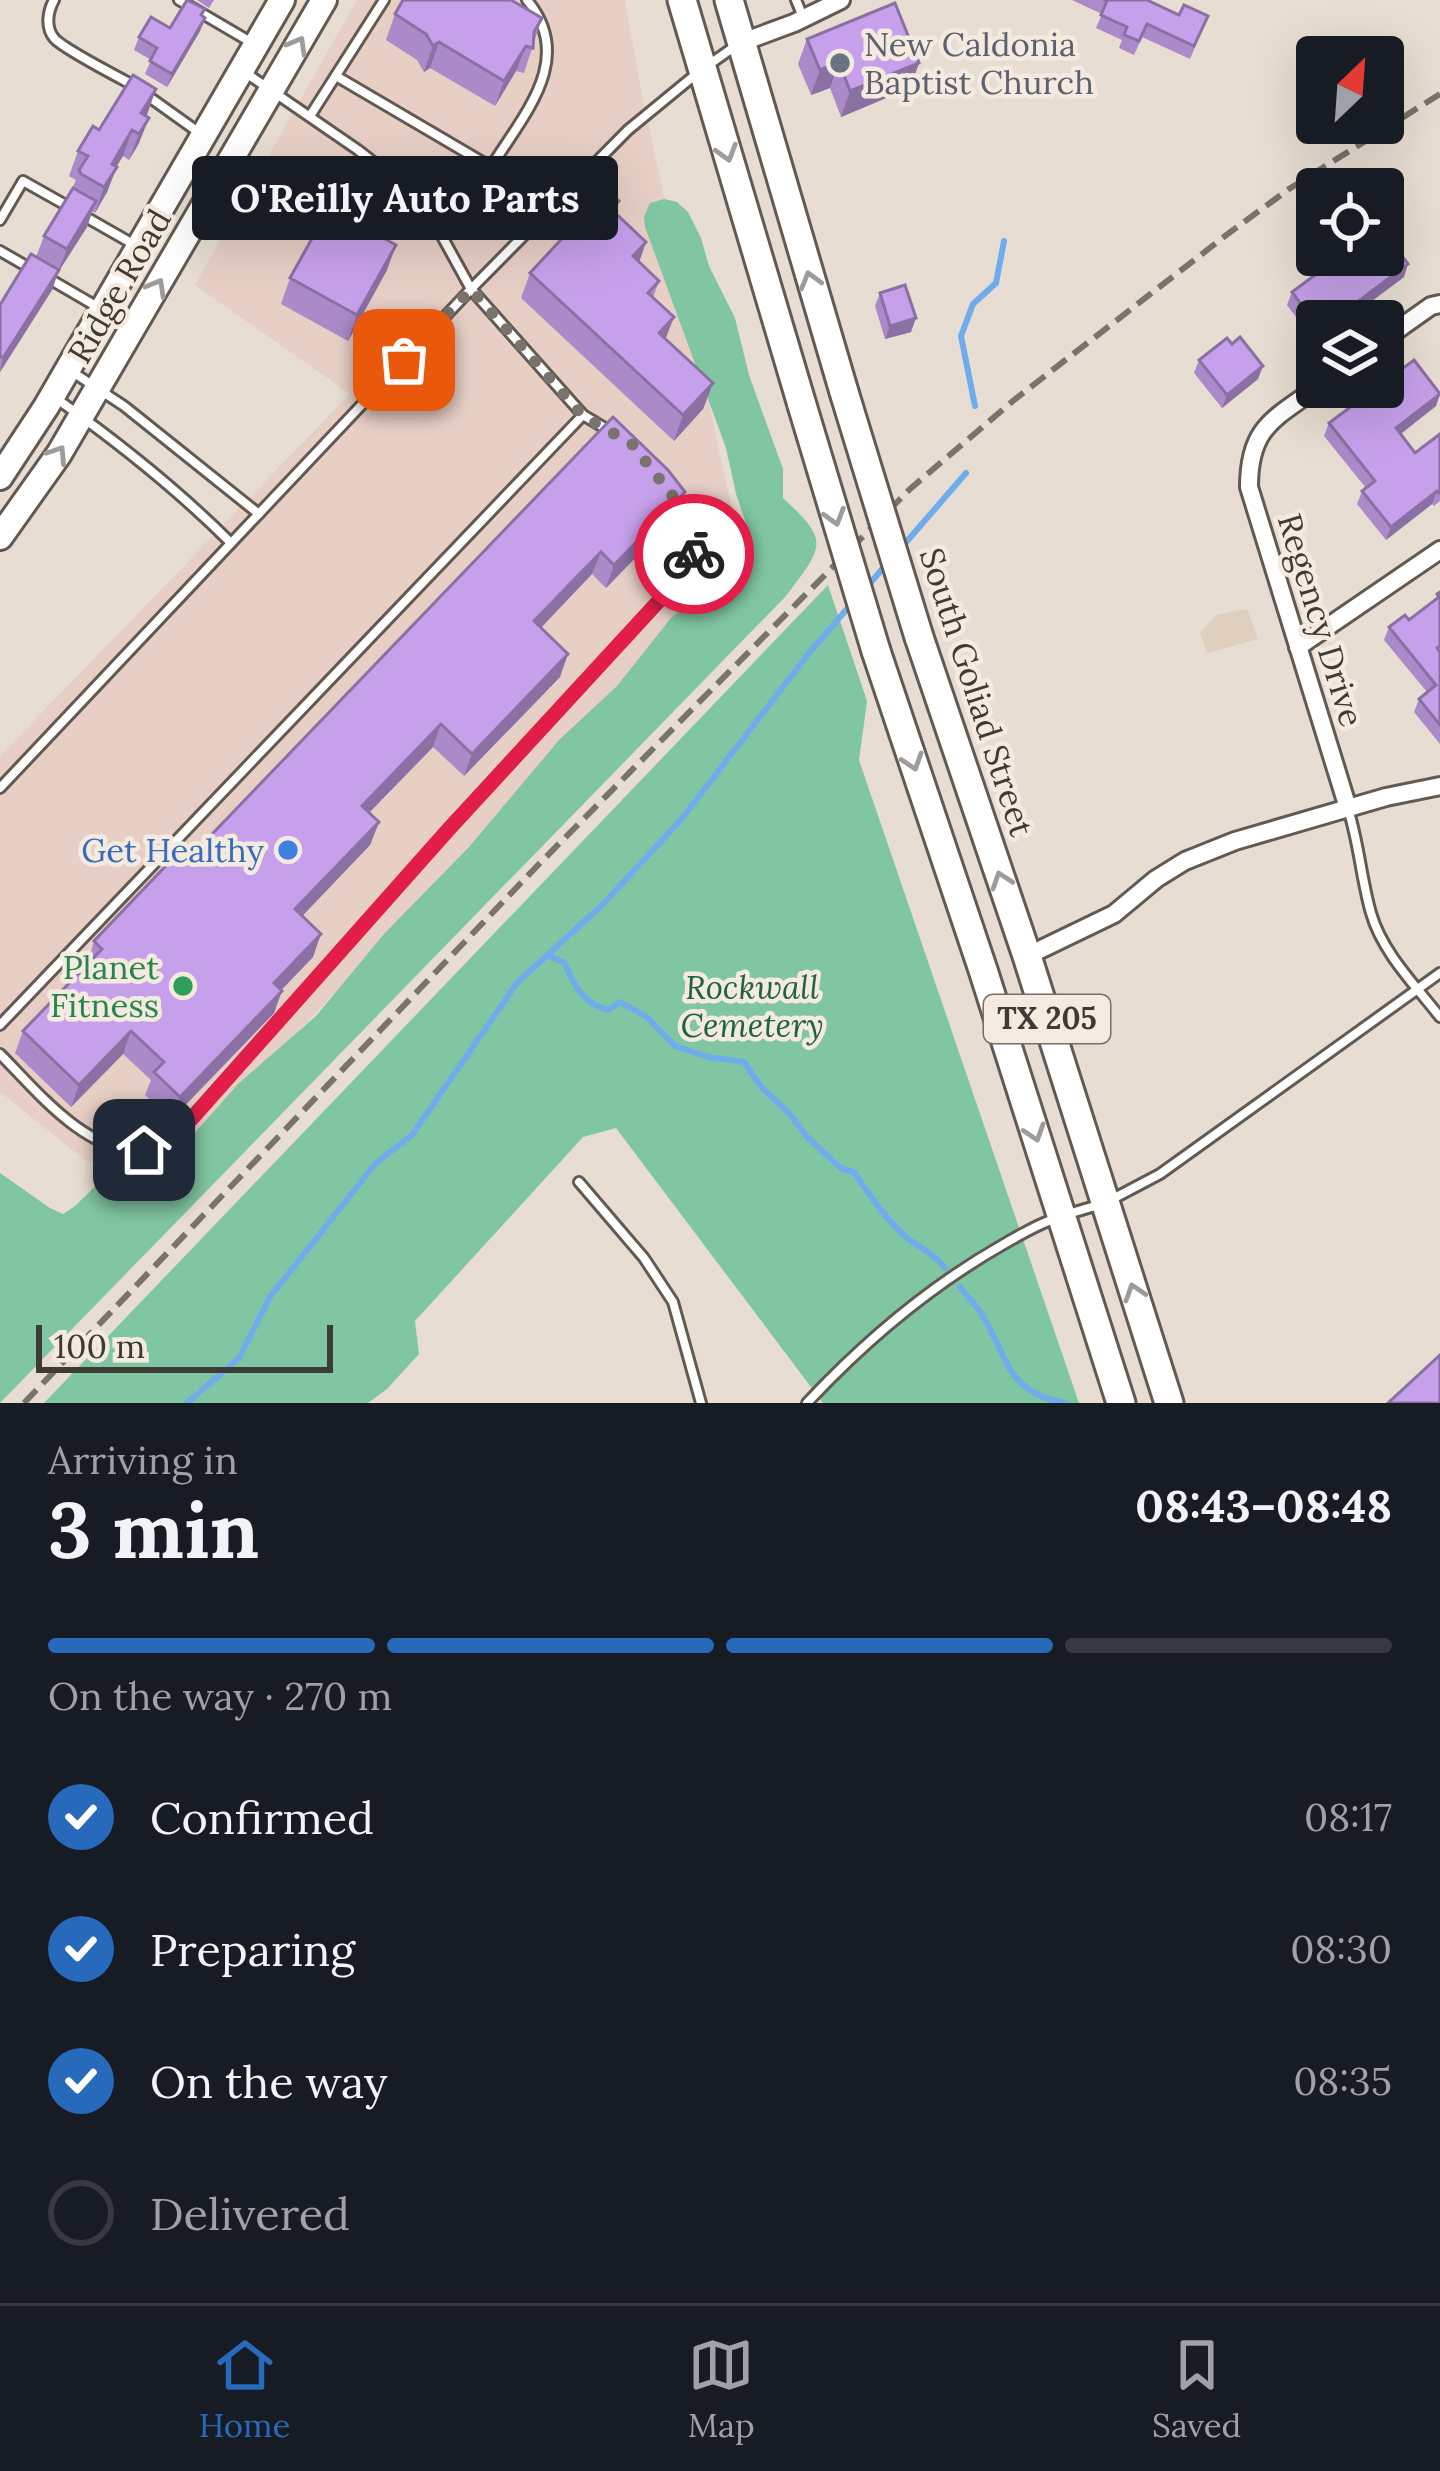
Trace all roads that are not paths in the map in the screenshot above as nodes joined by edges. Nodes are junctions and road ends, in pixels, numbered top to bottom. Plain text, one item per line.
1 (54, 0) edge
2 (179, 0) edge
3 (282, 0) edge
4 (324, 0) edge
5 (384, 0) edge
6 (527, 0) edge
7 (682, 0) edge
8 (729, 0) edge
9 (796, 0) edge
10 (841, 0) edge
11 (804, 19) junction
12 (740, 43) junction
13 (256, 44) junction
14 (241, 69) junction
15 (702, 69) junction
16 (336, 76) junction
17 (272, 89) junction
18 (310, 116) junction
19 (202, 135) junction
20 (491, 167) junction
21 (547, 212) junction
22 (0, 220) edge
23 (138, 247) junction
24 (0, 251) edge
25 (471, 289) junction
26 (1440, 304) edge
27 (102, 310) junction
28 (1404, 325) edge
29 (68, 369) junction
30 (98, 388) junction
31 (52, 396) junction
32 (1296, 403) edge
33 (81, 416) junction
34 (583, 416) junction
35 (616, 435) edge
36 (0, 477) edge
37 (673, 496) edge
38 (259, 514) junction
39 (0, 537) edge
40 (231, 543) junction
41 (1440, 550) edge
42 (1298, 647) junction
43 (1440, 786) edge
44 (0, 788) edge
45 (1348, 808) junction
46 (1027, 956) junction
47 (1440, 973) edge
48 (1418, 989) junction
49 (1440, 1017) edge
50 (0, 1024) edge
51 (0, 1054) edge
52 (579, 1182) dead end
53 (1105, 1203) junction
54 (1061, 1216) junction
55 (700, 1403) edge
56 (807, 1403) edge
57 (1121, 1403) edge
58 (1169, 1403) edge

1 - 19 lane
2 - 13 lane
3 - 13 main road, Ridge Road
17 -> 4 main road, Ridge Road
5 - 16 lane
6 - 20 lane
7 - 15 main road, TX 205
8 - 12 main road, South Goliad Street / TX 205
9 - 11 lane
10 - 11 street
11 - 12 street
12 - 15 lane
46 -> 12 main road, South Goliad Street / TX 205, bridge
13 - 14 main road, Ridge Road
14 - 17 lane
14 - 19 main road, Ridge Road
15 - 21 lane
15 -> 54 main road, TX 205, bridge
16 - 18 lane
16 - 20 lane
17 - 18 lane
30 -> 17 main road, Ridge Road
18 - 25 lane
19 - 23 main road, Ridge Road
20 - 21 lane
21 - 25 lane
22 - 23 lane
23 - 27 main road, Ridge Road
24 - 27 lane
25 - 34 lane
25 - 38 lane
26 - 28 street
27 - 29 main road, Ridge Road
29 - 30 lane
29 - 31 main road, Ridge Road
30 - 33 main road, Ridge Road
30 - 38 lane
31 - 33 lane
31 - 36 main road, Ridge Road
32 - 42 street, Regency Drive
39 -> 33 main road, Ridge Road
33 - 40 lane
34 - 35 lane
34 - 50 lane
37 - 51 lane
38 - 40 lane
40 - 44 lane
41 - 42 street
42 - 45 street, Regency Drive
43 - 45 street
45 - 46 street
45 - 48 lane
46 - 53 main road, South Goliad Street / TX 205
47 - 48 lane
48 - 49 lane
48 - 53 lane
52 - 55 lane
53 - 54 lane
58 -> 53 main road, South Goliad Street / TX 205
54 - 56 lane
54 - 57 main road, TX 205

